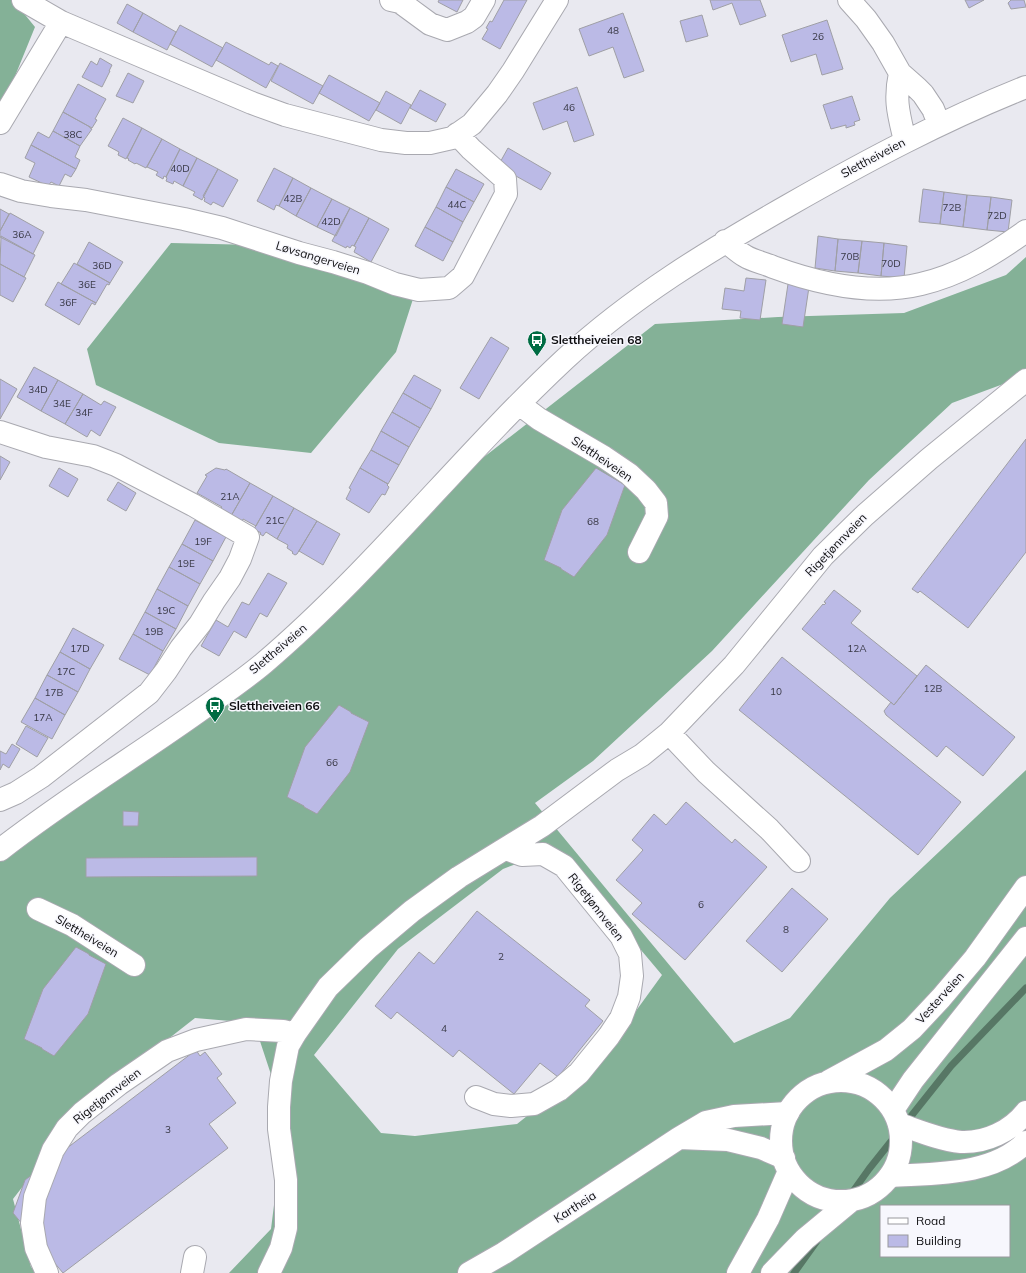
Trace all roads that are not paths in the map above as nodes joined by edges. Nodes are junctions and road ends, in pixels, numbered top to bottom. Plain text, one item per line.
1 (23, 0) edge
2 (391, 0) edge
3 (484, 0) edge
4 (556, 0) edge
5 (849, 0) edge
6 (61, 22) junction
7 (900, 73) junction
8 (1026, 87) edge
9 (0, 123) edge
10 (939, 124) junction
11 (457, 134) junction
12 (905, 141) junction
13 (0, 184) edge
14 (1026, 231) edge
15 (725, 241) junction
16 (1026, 380) edge
17 (519, 404) junction
18 (0, 432) edge
19 (639, 552) dead end
20 (669, 733) junction
21 (0, 800) edge
22 (506, 849) junction
23 (0, 850) edge
24 (799, 861) dead end
25 (1026, 887) edge
26 (38, 908) dead end
27 (1026, 938) edge
28 (134, 965) dead end
29 (294, 1034) junction
30 (827, 1082) junction
31 (476, 1097) dead end
32 (1026, 1112) edge
33 (788, 1113) junction
34 (896, 1117) junction
35 (679, 1138) junction
36 (1026, 1142) edge
37 (786, 1165) junction
38 (890, 1176) junction
39 (852, 1200) junction
40 (47, 1273) edge
41 (269, 1273) edge
42 (469, 1273) edge
43 (738, 1273) edge
44 (772, 1273) edge

1 - 6 main road
2 - 3 main road
4 - 11 main road
5 - 7 main road
6 - 9 main road
6 - 11 main road
7 - 10 main road
7 - 12 main road
8 - 10 main road, Slettheiveien
10 - 12 main road, Slettheiveien
11 - 13 main road, Løvsangerveien
12 - 15 main road, Slettheiveien
14 - 15 main road
15 - 17 main road, Slettheiveien
16 - 20 main road, Rigetjønnveien
17 - 19 main road, Slettheiveien
17 - 23 main road, Slettheiveien
18 - 21 main road
20 - 22 main road, Rigetjønnveien
20 - 24 main road
22 - 29 main road, Rigetjønnveien
22 - 31 main road, Rigetjønnveien
25 - 30 main road, Vesterveien
26 - 28 main road, Slettheiveien
27 - 34 main road
29 - 40 main road, Rigetjønnveien
29 - 41 main road, Rigetjønnveien
30 - 33 main road
30 - 34 main road
32 - 34 main road
33 - 35 main road, Kartheia
33 - 37 main road
34 - 38 main road
35 - 37 main road
35 - 42 main road, Kartheia
36 - 38 main road
37 - 39 main road
37 - 43 main road
38 - 39 main road
39 - 44 main road

